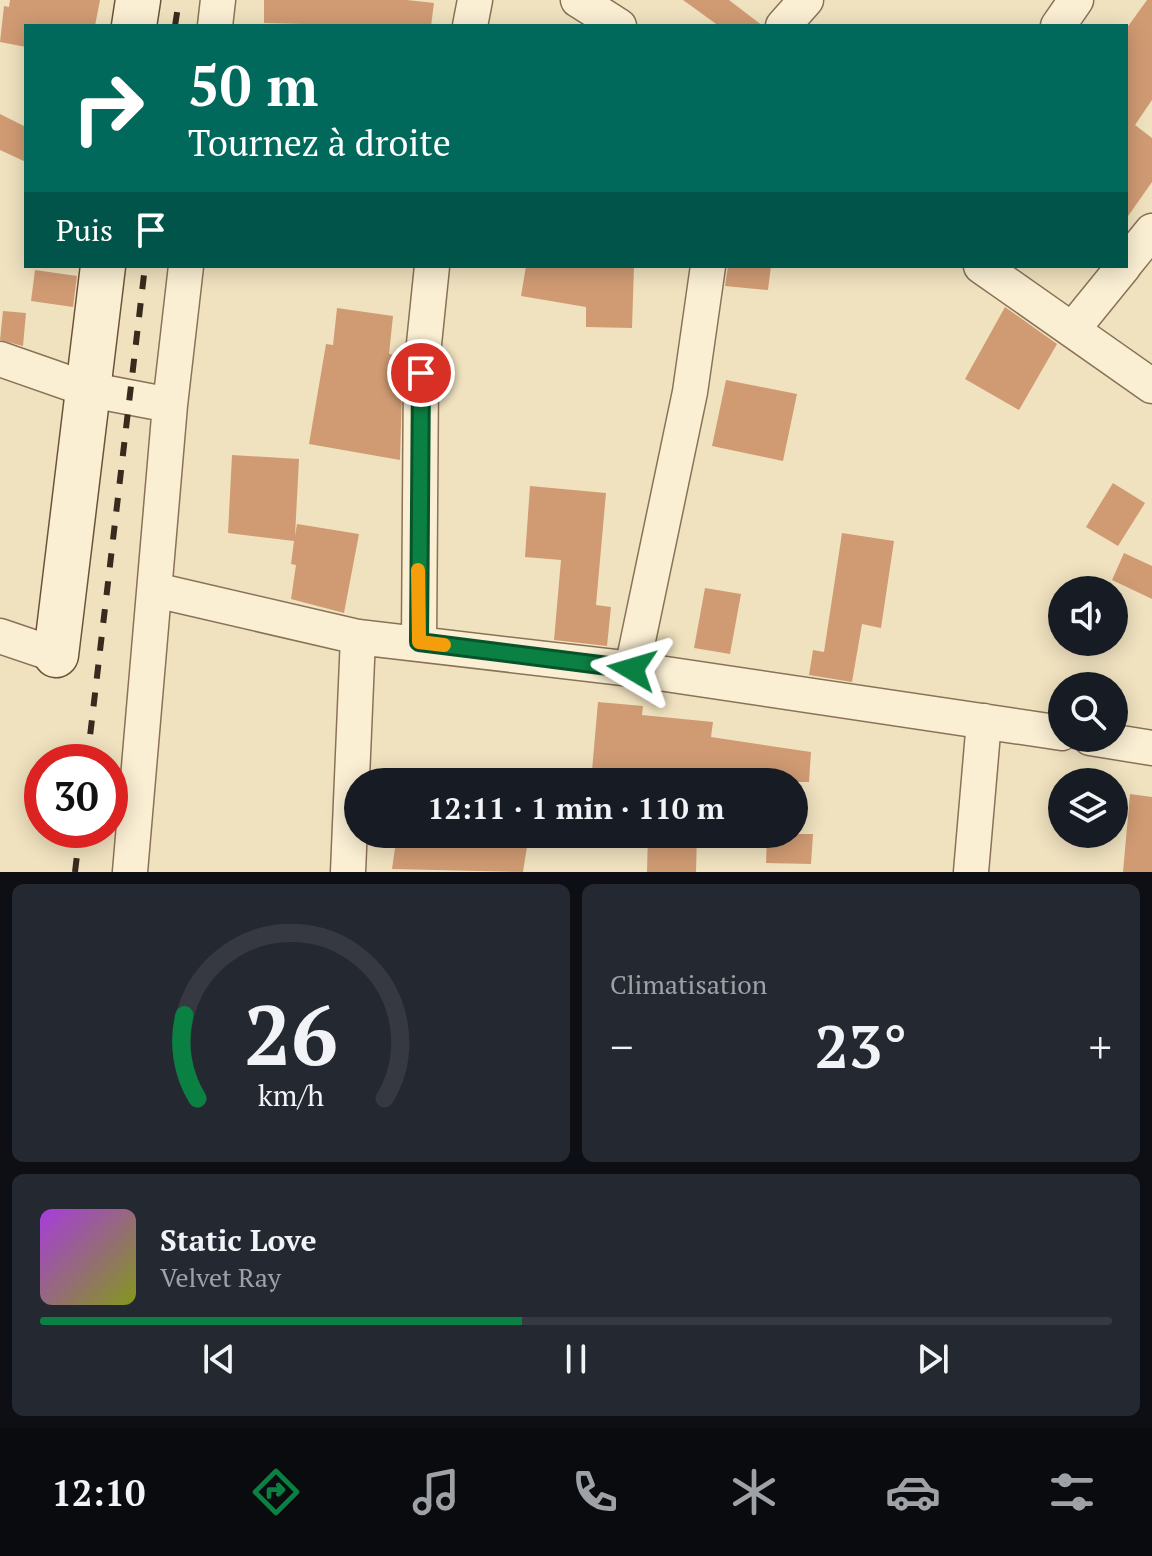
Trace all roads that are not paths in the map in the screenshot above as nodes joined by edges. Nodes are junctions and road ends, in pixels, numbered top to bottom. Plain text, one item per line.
1 (138, 0) edge
2 (218, 0) edge
3 (475, 0) edge
4 (578, 0) edge
5 (806, 0) edge
6 (1076, 0) edge
7 (134, 24) edge
8 (215, 24) edge
9 (470, 24) edge
10 (616, 24) edge
11 (785, 24) edge
12 (1059, 24) edge
13 (1152, 231) edge
14 (1128, 260) edge
15 (103, 268) edge
16 (186, 268) edge
17 (432, 268) edge
18 (708, 268) edge
19 (984, 268) edge
20 (1122, 268) edge
21 (1072, 330) junction
22 (0, 359) edge
23 (1152, 386) edge
24 (86, 389) junction
25 (170, 405) junction
26 (155, 590) junction
27 (0, 636) edge
28 (358, 637) junction
29 (419, 642) junction
30 (56, 655) joint
31 (632, 669) junction
32 (984, 721) junction
33 (1048, 731) edge
34 (1128, 744) edge
35 (1152, 748) edge
36 (130, 872) edge
37 (348, 872) edge
38 (971, 872) edge

1 - 7 main road
2 - 8 street
3 - 9 street
4 - 10 street
5 - 11 street
6 - 12 street
13 - 14 street
15 - 24 main road
16 - 25 street
17 - 29 street
18 - 31 street
19 - 21 street
20 - 21 street
21 - 23 street
22 - 24 street
24 - 25 street
24 - 30 main road
25 - 26 street
26 - 28 street
26 - 36 street
27 - 30 street
28 - 29 street
28 - 37 street
29 - 31 street
31 - 32 street
32 - 33 street
32 - 38 street
34 - 35 street

